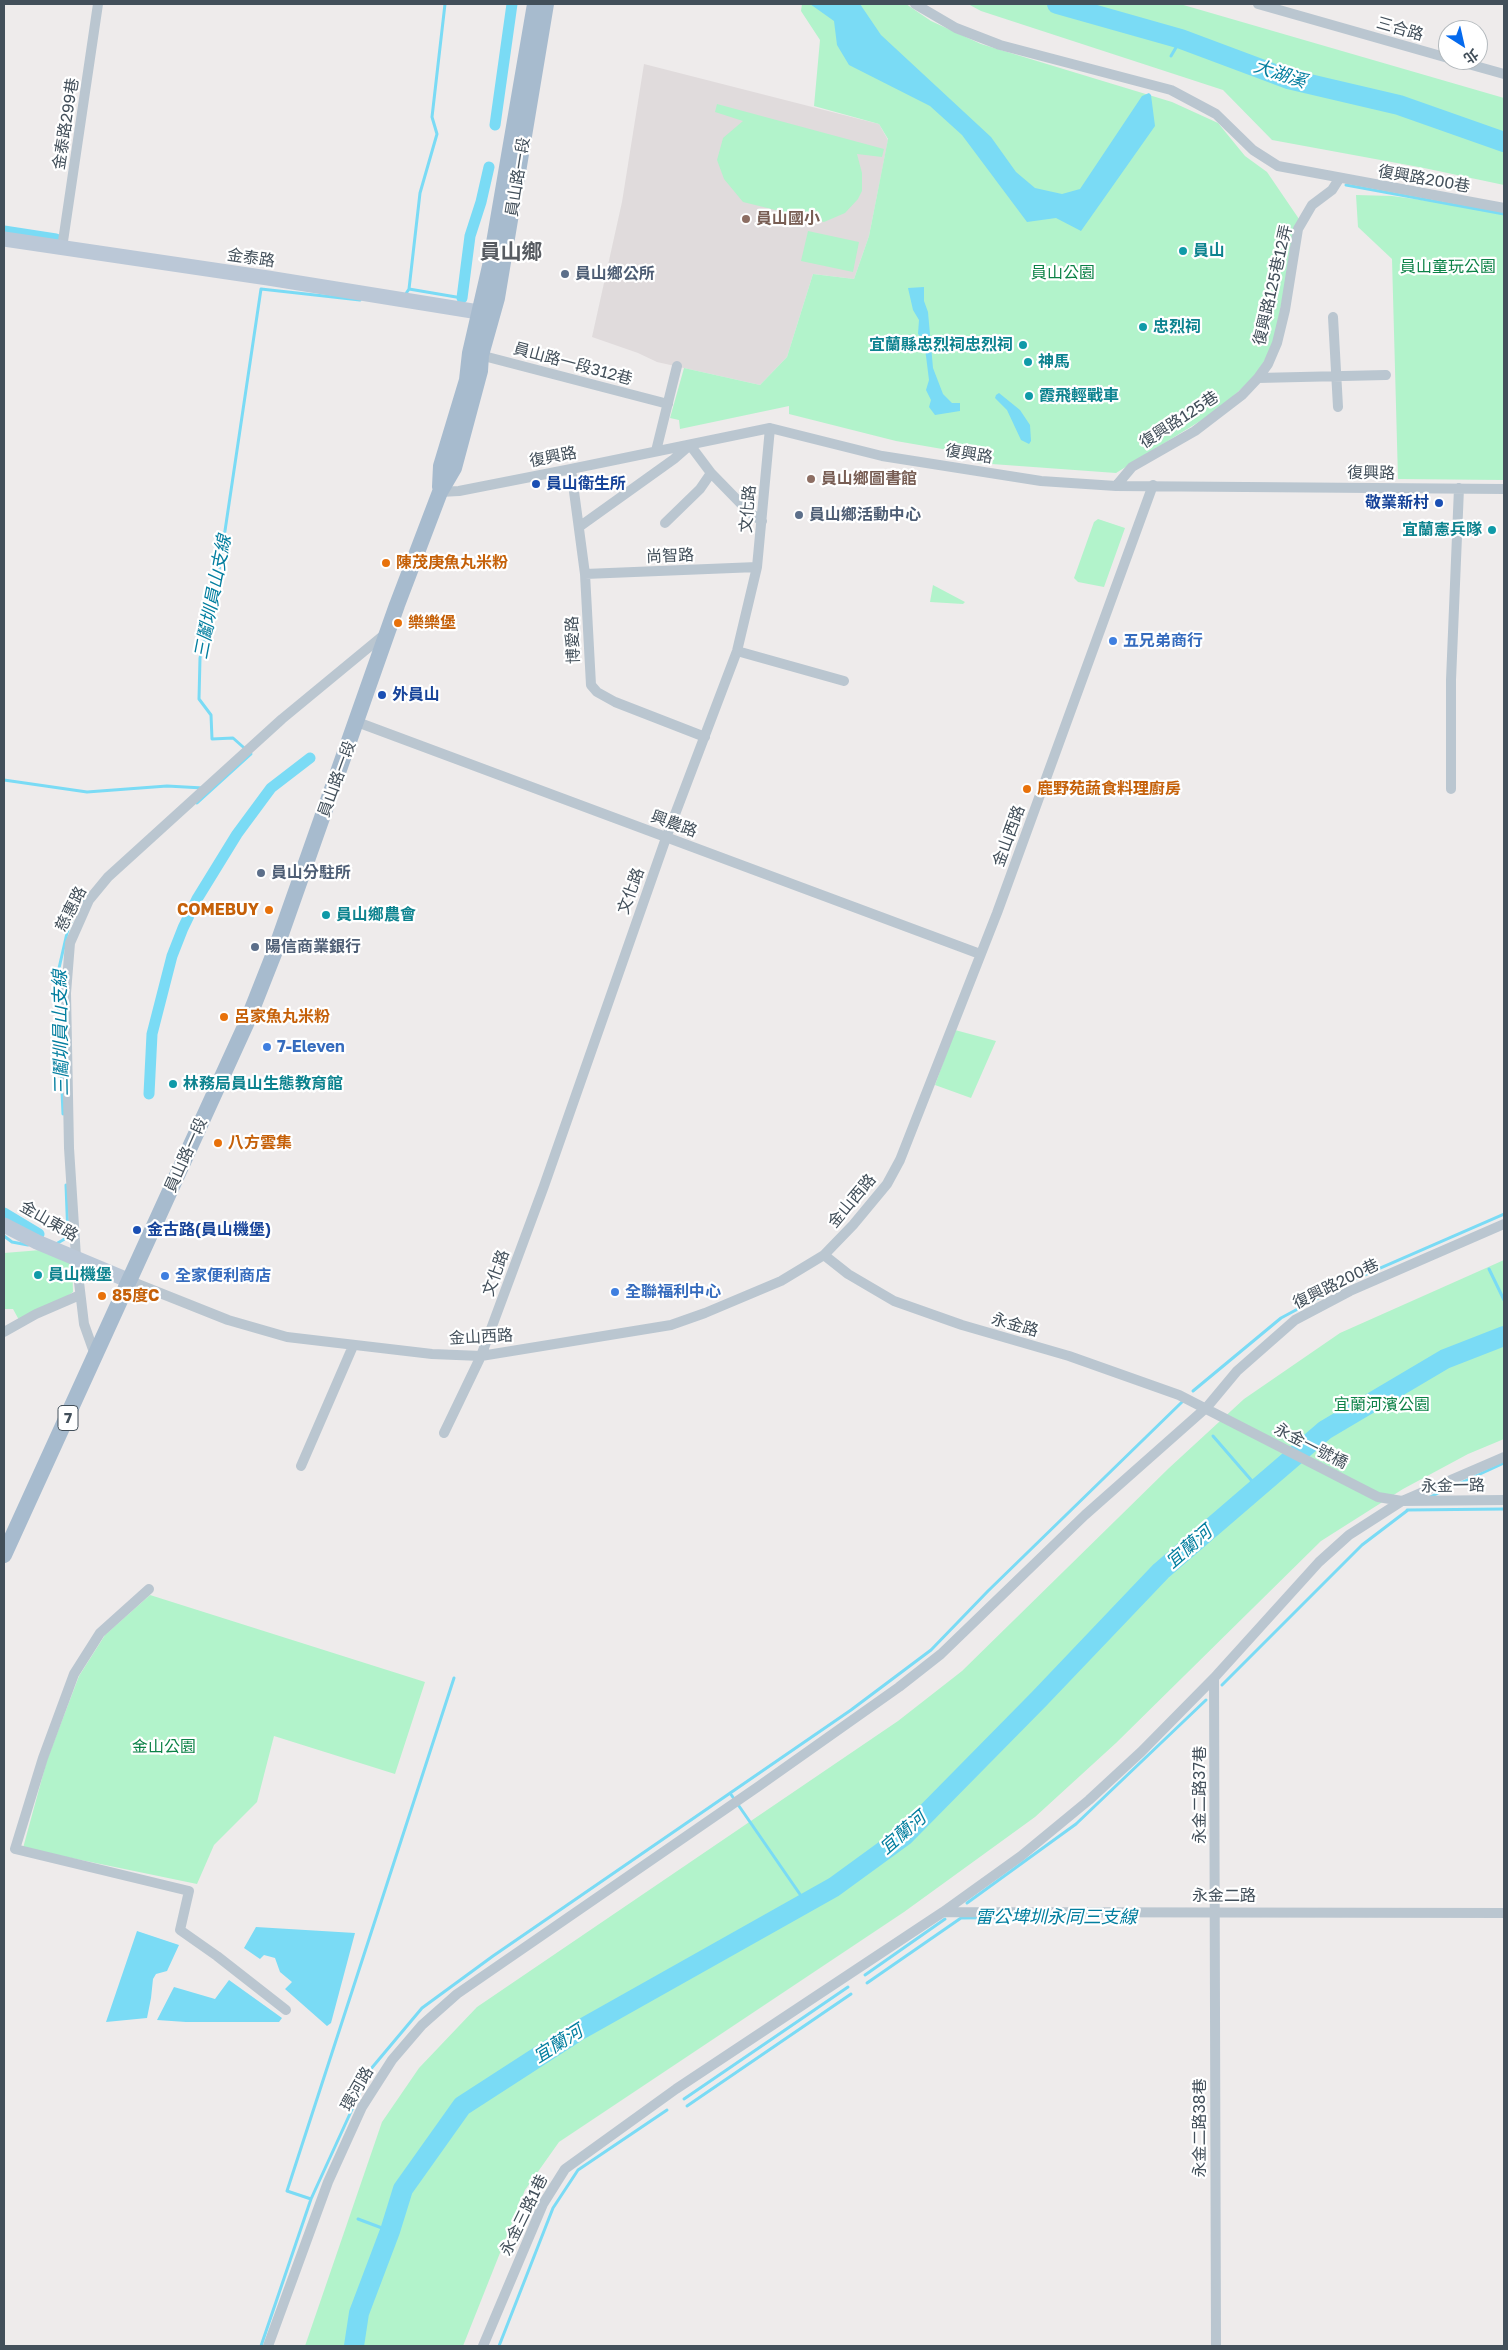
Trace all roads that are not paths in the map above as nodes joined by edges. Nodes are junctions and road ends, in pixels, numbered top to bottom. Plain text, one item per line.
1 (98, 4) edge
2 (535, 4) edge
3 (546, 4) edge
4 (915, 4) edge
5 (1258, 4) edge
6 (1438, 55) edge
7 (1488, 70) edge
8 (1504, 74) edge
9 (1339, 179) junction
10 (1504, 208) edge
11 (4, 240) edge
12 (62, 248) junction
13 (487, 314) junction
14 (1333, 318) dead end
15 (476, 354) junction
16 (677, 366) dead end
17 (1386, 375) dead end
18 (1336, 376) junction
19 (1258, 378) junction
20 (668, 404) junction
21 (1338, 407) dead end
22 (770, 428) junction
23 (690, 445) junction
24 (656, 451) junction
25 (571, 469) junction
26 (711, 473) junction
27 (1116, 486) junction
28 (1153, 486) junction
29 (1459, 488) junction
30 (1504, 488) edge
31 (440, 492) junction
32 (762, 521) junction
33 (665, 523) dead end
34 (580, 527) junction
35 (757, 567) junction
36 (585, 574) junction
37 (388, 632) junction
38 (737, 651) junction
39 (844, 681) dead end
40 (357, 722) junction
41 (705, 737) junction
42 (1451, 789) dead end
43 (666, 838) junction
44 (980, 954) junction
45 (4, 1216) edge
46 (1504, 1224) edge
47 (4, 1225) edge
48 (824, 1255) junction
49 (76, 1257) junction
50 (130, 1280) junction
51 (80, 1295) junction
52 (4, 1332) edge
53 (353, 1346) junction
54 (481, 1356) junction
55 (96, 1357) junction
56 (1206, 1407) junction
57 (1230, 1421) joint
58 (444, 1433) dead end
59 (1504, 1457) edge
60 (301, 1466) dead end
61 (1504, 1500) edge
62 (1402, 1502) junction
63 (4, 1555) edge
64 (149, 1589) dead end
65 (1214, 1678) junction
66 (1215, 1911) junction
67 (943, 1912) junction
68 (1504, 1913) edge
69 (568, 1917) joint
70 (286, 2010) dead end
71 (268, 2346) edge
72 (483, 2346) edge
73 (1216, 2346) edge

1 - 12 street, 金泰路299巷
2 - 13 main road, 員山路一段 / 7
3 - 13 main road, 員山路一段 / 7
4 - 9 street, 復興路200巷
5 - 6 street, 三合路
7 - 8 street
9 - 10 street, 復興路200巷
9 - 19 street, 復興路125巷12弄
11 - 12 street, 金泰路
12 - 13 street, 金泰路
13 - 15 main road, 員山路一段 / 7
14 - 18 street
15 - 20 street, 員山路一段312巷
15 - 31 main road, 員山路一段 / 7
16 - 20 street
17 - 18 street
18 - 19 street
18 - 21 street
19 - 27 street, 復興路125巷
20 - 24 street
22 - 23 street, 復興路
22 - 27 street, 復興路
22 - 32 street, 文化路
23 - 24 street, 復興路
23 - 26 street
23 - 34 street
24 - 25 street, 復興路
25 - 31 street, 復興路
25 - 34 street, 博愛路
26 - 32 street
26 - 33 street
27 - 28 street, 復興路
28 - 29 street, 復興路
28 - 44 street, 金山西路
29 - 30 street, 復興路
29 - 42 street
31 - 37 main road, 員山路一段 / 7
32 - 35 street, 文化路
34 - 36 street, 博愛路
35 - 36 street, 尚智路
35 - 38 street, 文化路
36 - 41 street, 博愛路
37 - 40 main road, 員山路一段 / 7
37 - 49 street, 慈惠路
38 - 39 street
38 - 41 street, 文化路
40 - 43 street, 興農路
40 - 50 main road, 員山路一段 / 7
41 - 43 street, 文化路
43 - 44 street, 興農路
43 - 54 street, 文化路
44 - 48 street, 金山西路
45 - 49 street, 金山東路
46 - 56 street, 復興路200巷
47 - 49 street, 金山東路
48 - 54 street, 金山西路
48 - 56 street, 永金路
49 - 50 street, 金山東路
49 - 51 street, 慈惠路
50 - 53 street, 金山西路
50 - 55 main road, 員山路一段 / 7
51 - 52 street
51 - 55 street, 慈惠路
53 - 54 street, 金山西路
53 - 60 street
54 - 58 street, 文化路
55 - 63 main road, 員山路一段 / 7
56 - 57 street, 永金路
56 - 69 street, 復興路200巷
57 - 62 street, 永金一號橋
59 - 62 street, 永金三路1巷
61 - 62 street, 永金一路
62 - 65 street, 永金三路1巷
64 - 70 street
65 - 66 street, 永金二路37巷
65 - 67 street, 永金三路1巷
66 - 67 street, 永金二路
66 - 68 street, 永金二路
66 - 73 street, 永金二路38巷
67 - 72 street, 永金三路1巷
69 - 71 street, 環河路

